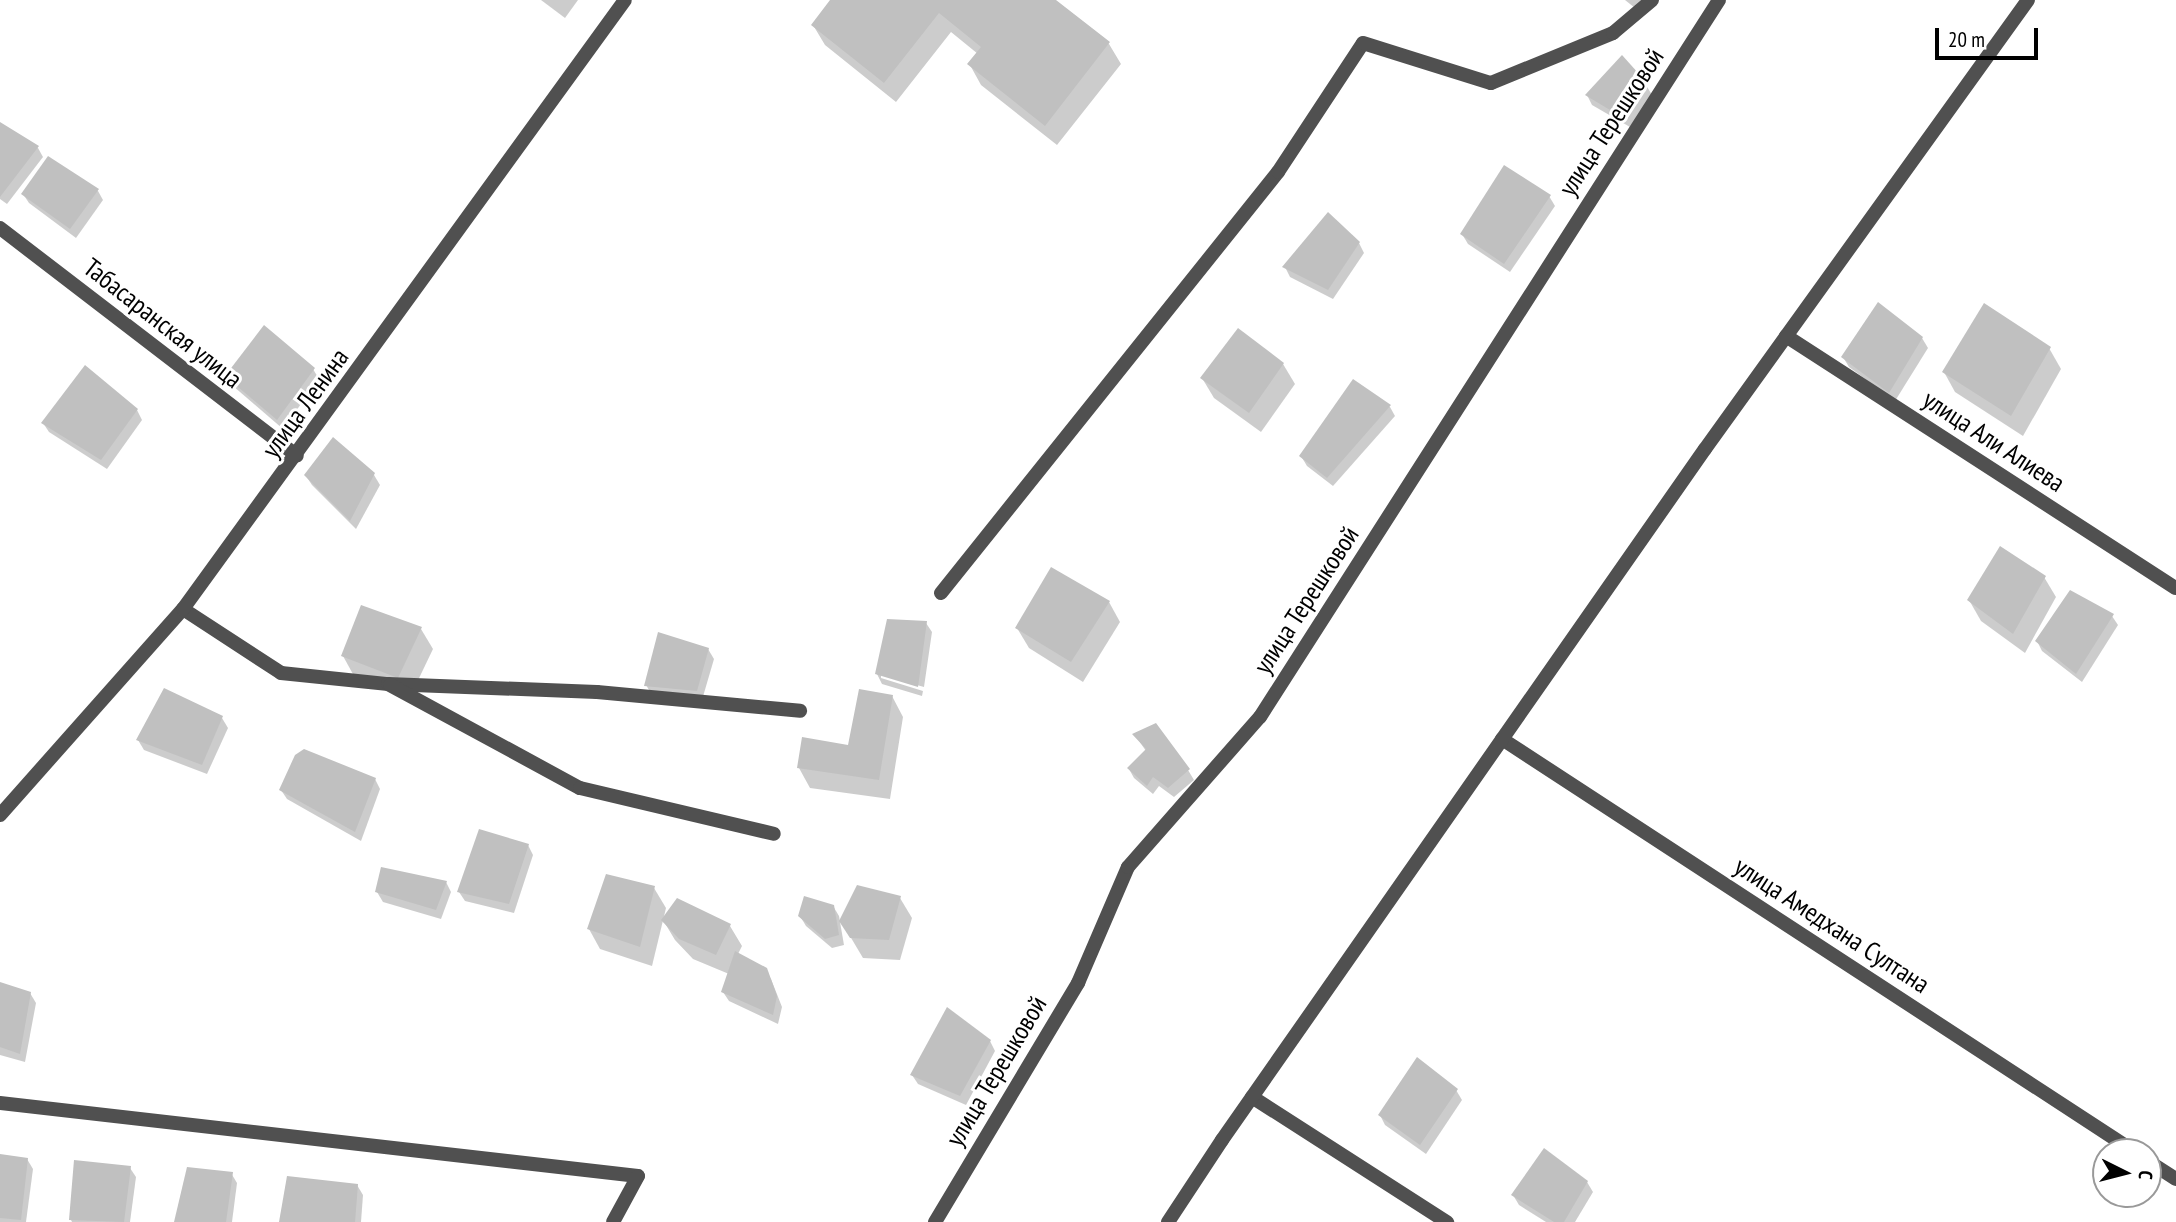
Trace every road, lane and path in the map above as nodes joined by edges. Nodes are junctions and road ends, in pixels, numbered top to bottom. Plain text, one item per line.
1 (625, 0) edge
2 (1652, 0) edge
3 (1719, 0) edge
4 (2028, 0) edge
5 (0, 228) edge
6 (1786, 337) junction
7 (297, 456) junction
8 (2176, 587) edge
9 (940, 593) dead end
10 (183, 609) junction
11 (388, 684) junction
12 (800, 711) dead end
13 (1502, 739) junction
14 (0, 815) edge
15 (774, 834) dead end
16 (1252, 1097) junction
17 (0, 1103) edge
18 (2114, 1138) edge
19 (613, 1222) edge
20 (935, 1222) edge
21 (1168, 1222) edge
22 (1447, 1222) edge

1 - 7 street, улица Ленина
2 - 9 street
3 - 20 street, улица Терешковой
4 - 6 street
5 - 7 street, Табасаранская улица
6 - 8 street, улица Али Алиева
6 - 13 street
7 - 10 street, улица Ленина
10 - 11 street
10 - 14 street, улица Ленина
11 - 12 street
11 - 15 street
13 - 16 street
13 - 18 street, улица Амедхана Султана
16 - 21 street
16 - 22 street
17 - 19 street

